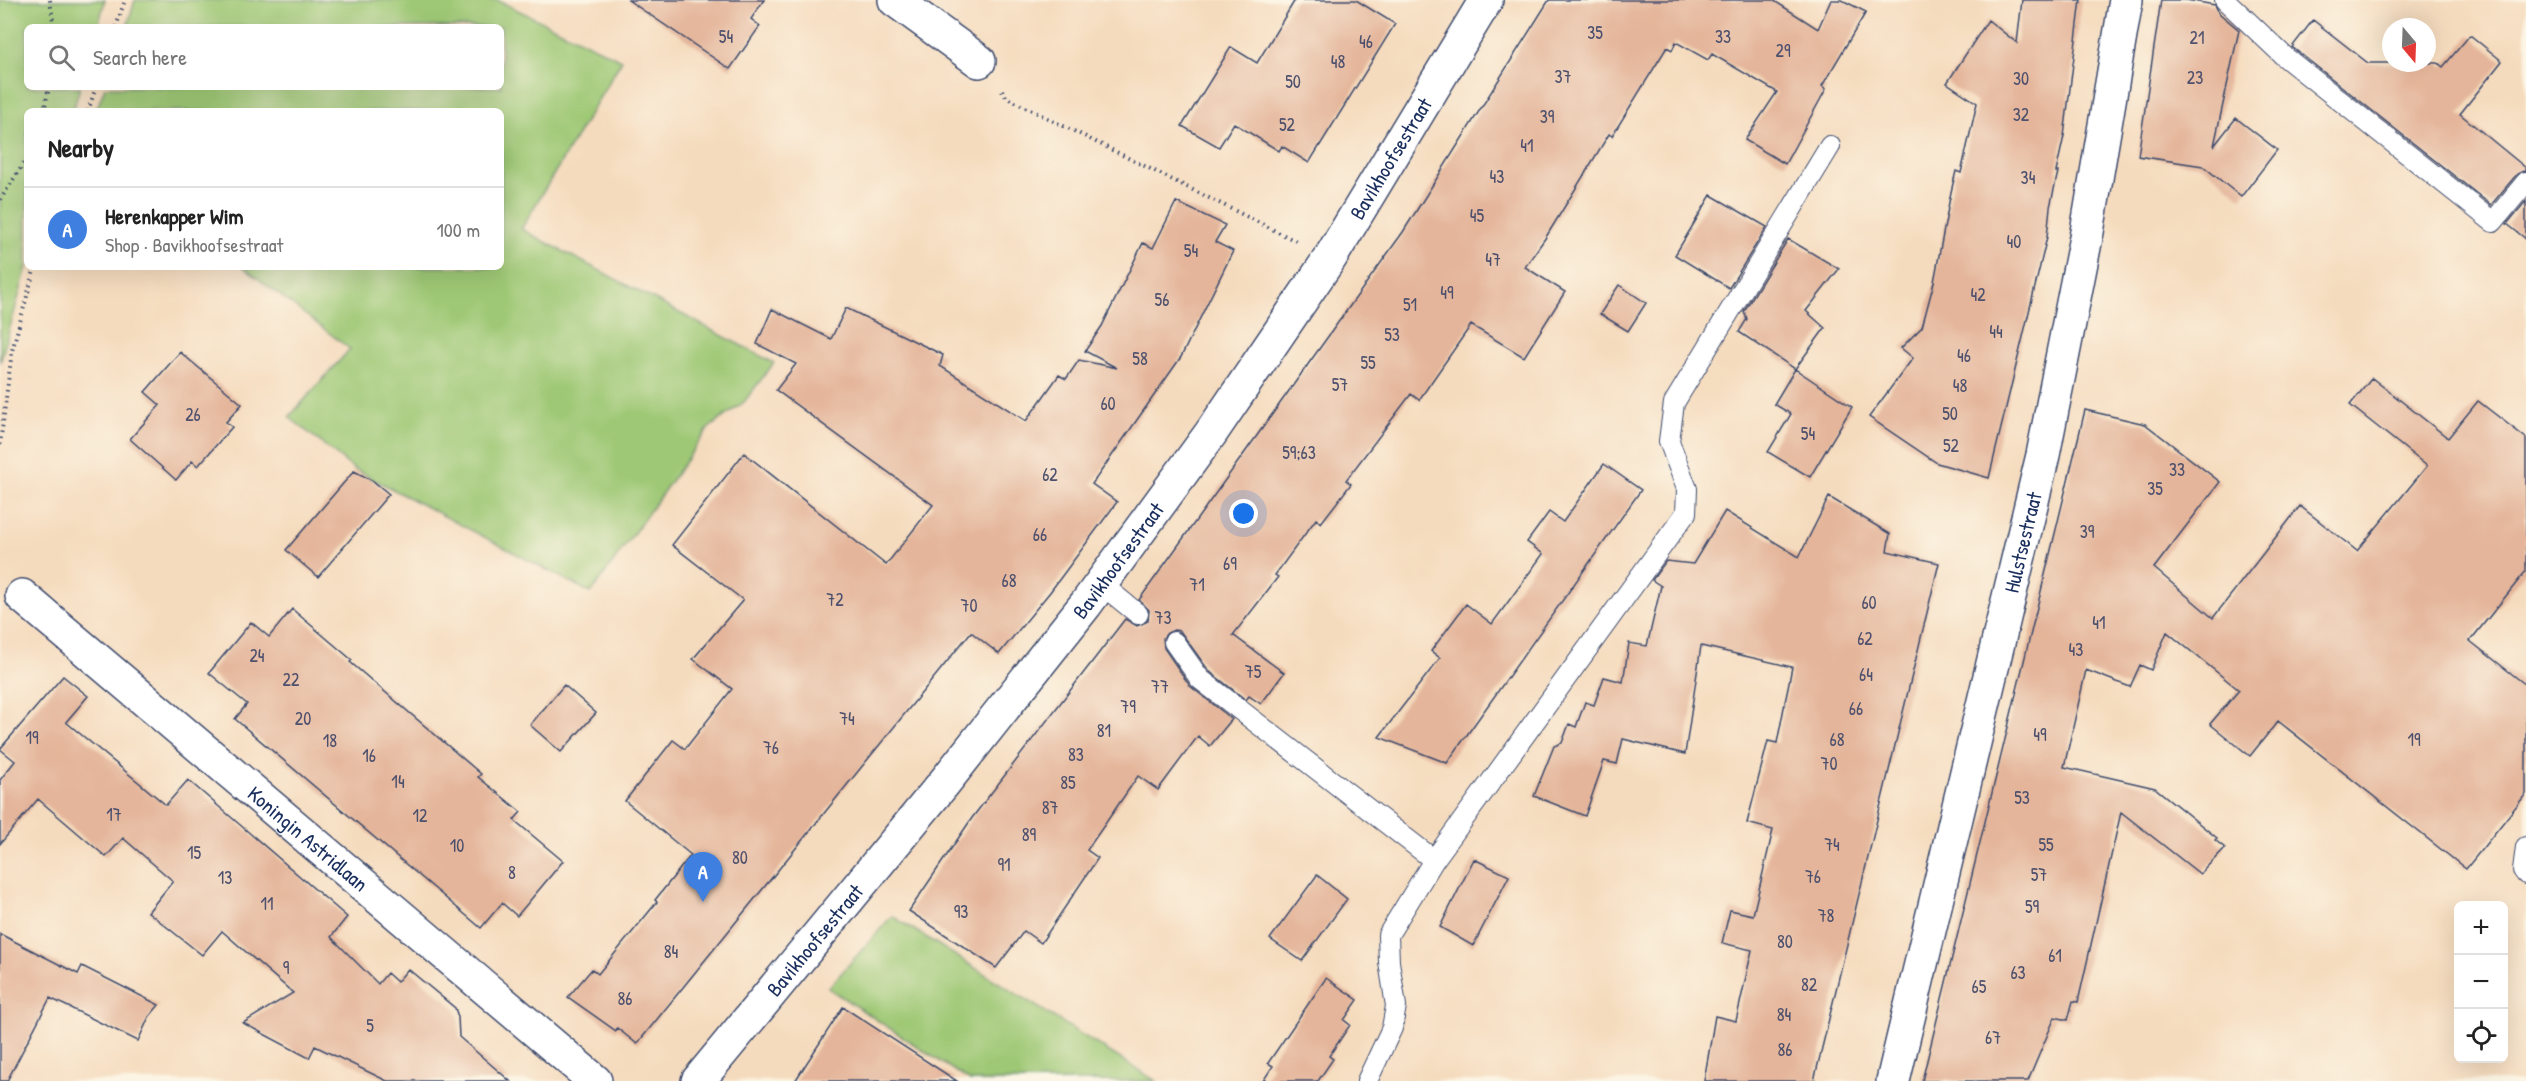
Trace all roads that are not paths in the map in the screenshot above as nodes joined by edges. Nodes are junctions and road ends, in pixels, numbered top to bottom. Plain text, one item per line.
1 (895, 0) edge
2 (1486, 0) edge
3 (2126, 0) edge
4 (2225, 0) edge
5 (979, 61) road end
6 (1830, 146) dead end
7 (2526, 182) edge
8 (1101, 584) junction
9 (22, 596) dead end
10 (1138, 614) dead end
11 (1174, 642) dead end
12 (2526, 847) edge
13 (1434, 860) junction
14 (2526, 874) edge
15 (595, 1081) edge
16 (698, 1081) edge
17 (1367, 1081) edge
18 (1893, 1081) edge

1 - 5 street
2 - 8 street, Bavikhoofsestraat
3 - 18 street, Hulstsestraat
4 - 7 lane
6 - 13 lane
8 - 10 lane
8 - 16 street, Bavikhoofsestraat
9 - 15 street, Koningin Astridlaan
11 - 13 lane
12 - 14 lane
13 - 17 lane

